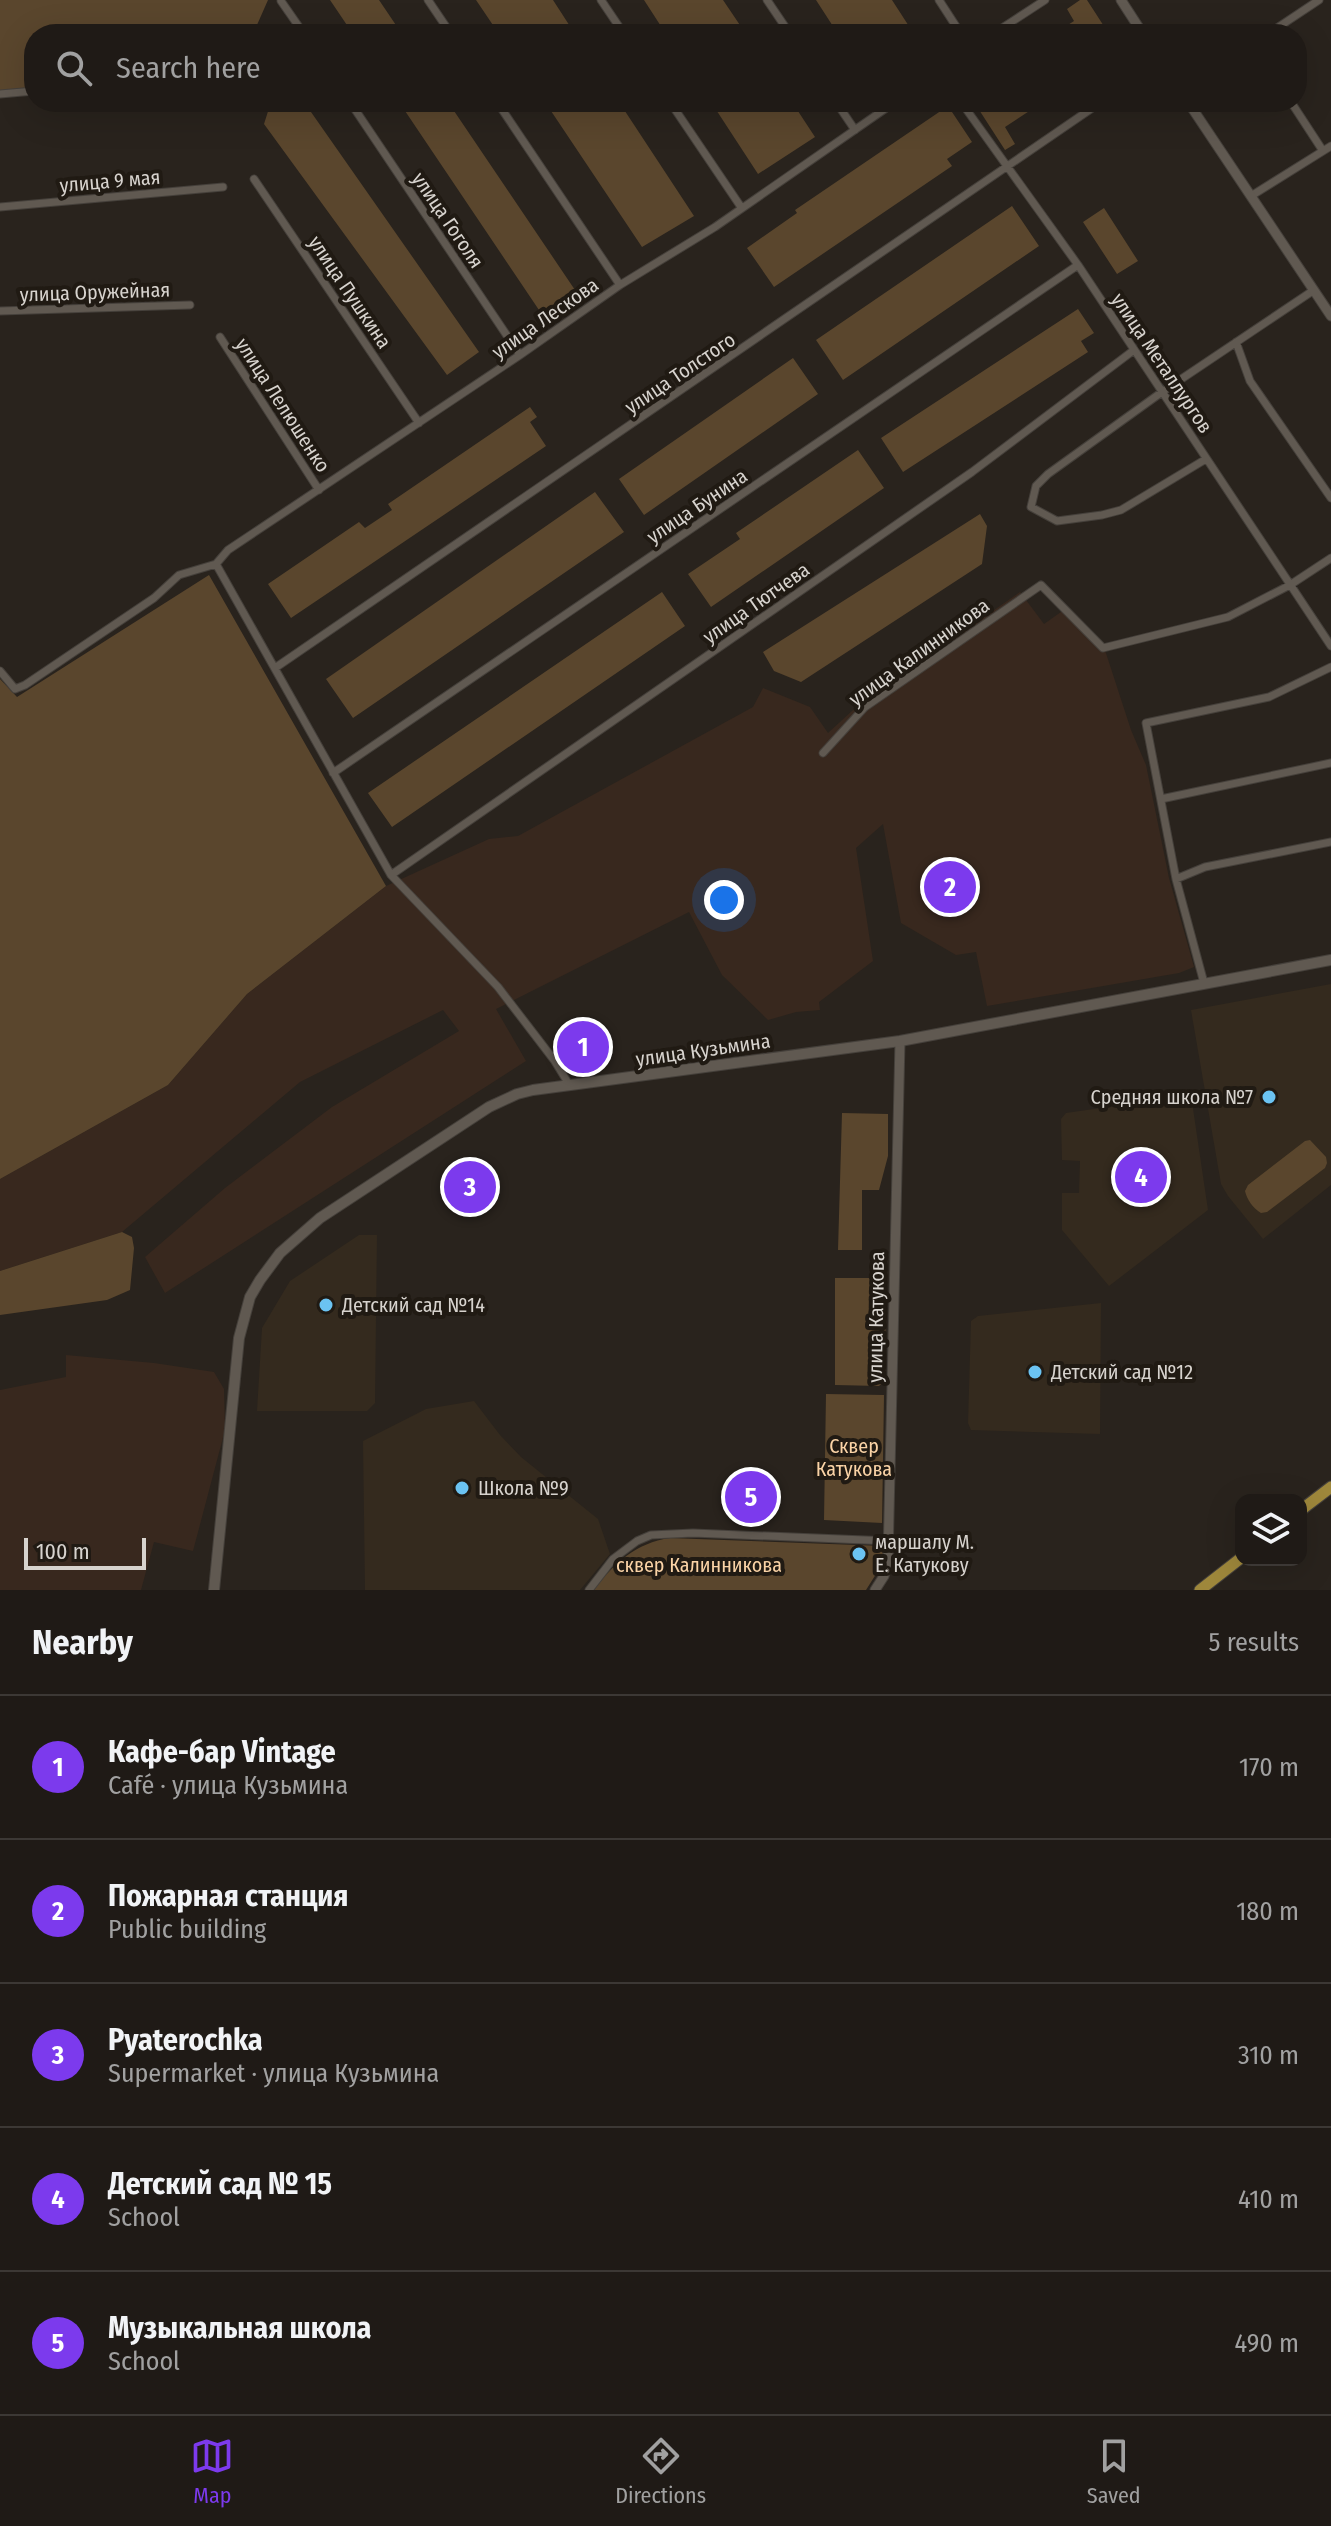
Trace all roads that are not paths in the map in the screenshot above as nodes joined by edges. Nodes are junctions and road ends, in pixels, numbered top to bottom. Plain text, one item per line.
1 (428, 0) edge
2 (601, 0) edge
3 (767, 0) edge
4 (939, 0) edge
5 (1045, 0) edge
6 (1121, 0) edge
7 (1319, 0) edge
8 (281, 1) edge
9 (297, 24) edge
10 (444, 24) edge
11 (617, 24) edge
12 (783, 24) edge
13 (955, 24) edge
14 (1008, 24) edge
15 (1137, 24) edge
16 (1283, 24) edge
17 (24, 92) edge
18 (0, 94) edge
19 (357, 112) edge
20 (504, 112) edge
21 (677, 112) edge
22 (843, 112) edge
23 (881, 112) edge
24 (968, 112) edge
25 (1087, 112) edge
26 (1195, 112) edge
27 (1298, 112) edge
28 (855, 130) junction
29 (1331, 146) edge
30 (1323, 151) junction
31 (1007, 169) junction
32 (254, 179) dead end
33 (223, 187) dead end
34 (1251, 196) junction
35 (0, 207) edge
36 (741, 207) junction
37 (1078, 265) junction
38 (620, 285) junction
39 (1314, 290) junction
40 (190, 305) dead end
41 (0, 311) edge
42 (1331, 316) edge
43 (220, 337) dead end
44 (1236, 342) junction
45 (1134, 350) junction
46 (520, 355) junction
47 (1162, 392) junction
48 (419, 423) junction
49 (1206, 459) junction
50 (319, 490) junction
51 (1331, 498) edge
52 (1331, 558) edge
53 (216, 564) junction
54 (1290, 585) junction
55 (1331, 646) edge
56 (1331, 667) edge
57 (275, 668) junction
58 (0, 671) edge
59 (823, 753) dead end
60 (1331, 763) edge
61 (333, 773) junction
62 (1161, 799) junction
63 (1331, 842) edge
64 (391, 875) junction
65 (1176, 879) junction
66 (1331, 960) edge
67 (1204, 983) junction
68 (900, 1041) junction
69 (570, 1086) junction
70 (1331, 1487) edge
71 (1307, 1505) edge
72 (889, 1541) junction
73 (1235, 1563) edge
74 (216, 1586) edge
75 (589, 1590) edge
76 (875, 1590) edge
77 (1200, 1590) edge

1 - 10 street
2 - 11 street
3 - 12 street
4 - 13 street
5 - 14 street
6 - 15 street
7 - 16 street
8 - 9 street
17 - 18 street
19 - 46 street, улица Гоголя
20 - 38 street
21 - 36 street
22 - 28 street
23 - 28 street, улица Лескова
24 - 31 street, улица Металлургов
25 - 31 street, улица Толстого
26 - 34 street
27 - 30 street
28 - 36 street, улица Лескова
29 - 30 street
30 - 34 street
31 - 37 street, улица Металлургов
31 - 57 street, улица Толстого
32 - 48 street, улица Пушкина
33 - 35 street, улица 9 мая
34 - 39 street
36 - 38 street, улица Лескова
37 - 45 street, улица Металлургов
37 - 61 street, улица Бунина
38 - 46 street, улица Лескова
39 - 42 street
39 - 44 street
40 - 41 street, улица Оружейная
43 - 50 street, улица Лелюшенко
44 - 47 street
44 - 51 street
45 - 47 street, улица Металлургов
45 - 64 street, улица Тютчева
46 - 48 street, улица Лескова
47 - 49 street, улица Металлургов
47 - 49 street
48 - 50 street, улица Лескова
49 - 54 street, улица Металлургов
50 - 53 street, улица Лескова
52 - 54 street
53 - 57 street
53 - 58 street
54 - 55 street, улица Металлургов
54 - 59 street, улица Калинникова
56 - 62 street
57 - 61 street
60 - 62 street
61 - 64 street
62 - 65 street
63 - 65 street
64 - 69 street
65 - 67 street
66 - 67 main road, улица Кузьмина
67 - 68 main road, улица Кузьмина
68 - 69 main road, улица Кузьмина
68 - 72 street, улица Катукова
69 - 74 main road, улица Кузьмина
70 - 71 main road
72 - 75 street
72 - 76 street, улица Катукова
73 - 77 main road

